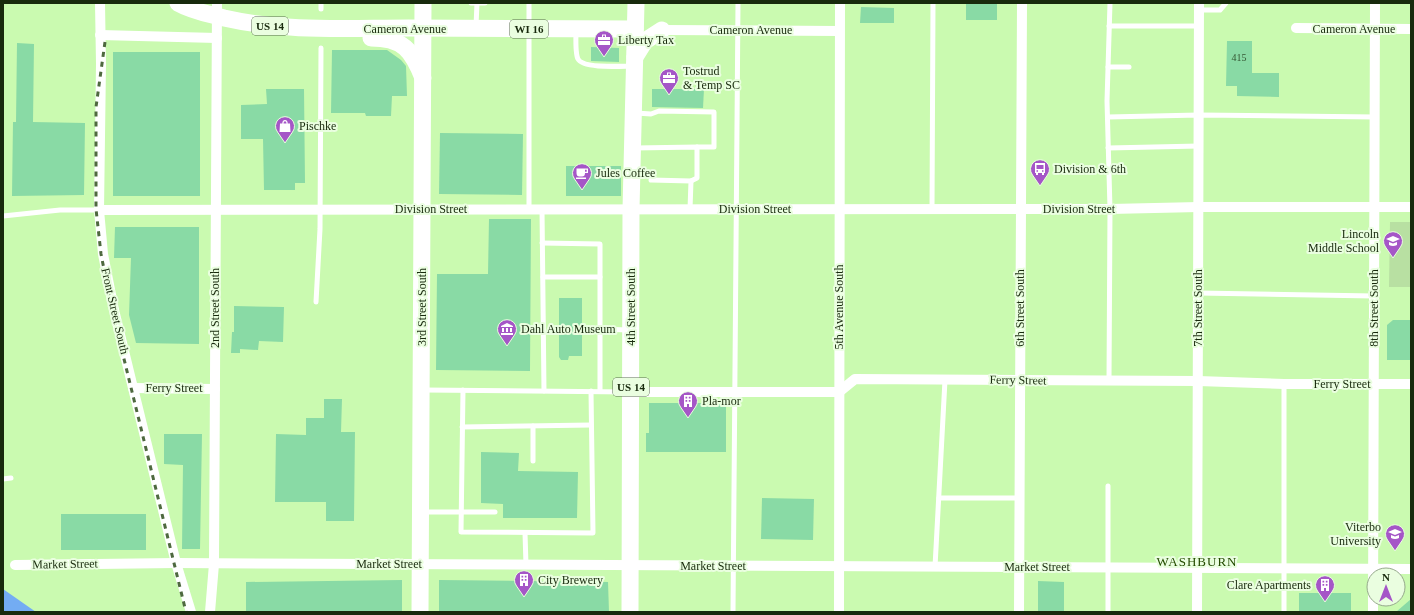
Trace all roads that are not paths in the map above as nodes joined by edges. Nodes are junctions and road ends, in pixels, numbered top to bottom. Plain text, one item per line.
1 (100, 3) edge
2 (217, 3) edge
3 (321, 3) edge
4 (423, 3) edge
5 (471, 3) edge
6 (478, 3) edge
7 (485, 3) edge
8 (529, 3) edge
9 (636, 3) edge
10 (738, 3) edge
11 (840, 3) edge
12 (933, 3) edge
13 (1022, 3) edge
14 (1110, 3) edge
15 (1226, 3) edge
16 (1375, 3) edge
17 (181, 5) edge
18 (1199, 6) edge
19 (321, 9) dead end
20 (1109, 26) junction
21 (1199, 26) junction
22 (423, 28) junction
23 (1296, 28) dead end
24 (476, 29) junction
25 (529, 29) junction
26 (576, 29) junction
27 (636, 29) junction
28 (1375, 29) junction
29 (1411, 29) edge
30 (662, 30) joint
31 (738, 30) junction
32 (839, 31) junction
33 (365, 33) junction
34 (100, 35) junction
35 (216, 38) junction
36 (321, 48) dead end
37 (635, 61) junction
38 (1108, 67) junction
39 (1129, 67) dead end
40 (423, 78) junction
41 (634, 114) junction
42 (1199, 115) junction
43 (1108, 117) junction
44 (1375, 117) junction
45 (1199, 146) junction
46 (697, 147) junction
47 (633, 148) junction
48 (1108, 148) junction
49 (651, 180) dead end
50 (691, 181) junction
51 (1374, 206) junction
52 (1199, 207) junction
53 (1411, 207) edge
54 (216, 209) junction
55 (320, 209) junction
56 (422, 209) junction
57 (529, 209) junction
58 (542, 209) junction
59 (631, 209) junction
60 (690, 209) junction
61 (736, 209) junction
62 (839, 209) junction
63 (932, 209) junction
64 (1021, 209) junction
65 (1110, 209) junction
66 (99, 210) junction
67 (3, 216) edge
68 (542, 243) junction
69 (543, 277) junction
70 (600, 277) junction
71 (1198, 293) junction
72 (1374, 296) junction
73 (316, 302) dead end
74 (600, 329) junction
75 (631, 330) junction
76 (945, 380) junction
77 (1020, 381) junction
78 (1108, 381) junction
79 (1198, 381) junction
80 (1284, 384) junction
81 (1374, 384) junction
82 (1411, 384) edge
83 (133, 388) junction
84 (215, 389) junction
85 (421, 390) junction
86 (463, 390) junction
87 (544, 391) junction
88 (591, 391) junction
89 (600, 392) junction
90 (631, 392) junction
91 (734, 392) junction
92 (839, 392) junction
93 (590, 425) junction
94 (533, 426) junction
95 (462, 427) junction
96 (533, 461) dead end
97 (11, 478) dead end
98 (3, 479) edge
99 (1108, 486) dead end
100 (939, 498) junction
101 (1020, 498) junction
102 (420, 512) junction
103 (461, 512) junction
104 (495, 512) dead end
105 (525, 533) junction
106 (176, 563) junction
107 (214, 564) junction
108 (15, 565) dead end
109 (420, 565) junction
110 (526, 565) junction
111 (630, 566) junction
112 (733, 566) junction
113 (839, 566) junction
114 (935, 567) junction
115 (1019, 567) junction
116 (1373, 567) edge
117 (1107, 568) junction
118 (1197, 568) junction
119 (1284, 568) junction
120 (1366, 569) edge
121 (191, 612) edge
122 (210, 612) edge
123 (420, 612) edge
124 (630, 612) edge
125 (733, 612) edge
126 (839, 612) edge
127 (1019, 612) edge
128 (1108, 612) edge
129 (1196, 612) edge
130 (1284, 612) edge

1 - 34 street, Front Street South
2 - 35 street, 2nd Street South
3 - 19 lane
4 - 22 main road, 3rd Street South
5 - 6 lane
6 - 7 lane
6 - 24 lane
8 - 25 lane
9 - 27 main road, 4th Street South / US 14
10 - 31 lane
11 - 32 street, 5th Avenue South
12 - 63 lane
13 - 64 street, 6th Street South
14 - 20 lane
15 - 18 lane
16 - 28 street, 8th Street South
17 - 33 main road, Cameron Avenue / US 14
18 - 21 street, 7th Street South
20 - 21 lane
20 - 38 lane
21 - 42 street, 7th Street South
22 - 24 main road, Cameron Avenue / WI 16
22 - 33 main road, Cameron Avenue / US 14
22 - 40 main road, 3rd Street South
23 - 28 street, Cameron Avenue
24 - 25 main road, Cameron Avenue / WI 16
25 - 26 main road, Cameron Avenue / WI 16
25 - 57 lane
26 - 27 main road, Cameron Avenue / WI 16
26 - 37 lane
27 - 37 main road, 4th Street South / US 14
28 - 29 street, Cameron Avenue
28 - 44 street, 8th Street South
30 - 31 street, Cameron Avenue
30 - 37 main road
31 - 32 street, Cameron Avenue
31 - 61 lane
32 - 62 street, 5th Avenue South
33 - 40 main road
34 - 35 street
34 - 66 street, Front Street South
35 - 54 street, 2nd Street South
36 - 55 lane
37 - 41 main road, 4th Street South / US 14
38 - 39 lane
38 - 43 lane
40 - 56 main road, 3rd Street South
41 - 46 lane
41 - 47 main road, 4th Street South / US 14
42 - 43 lane
42 - 44 lane
42 - 45 street, 7th Street South
43 - 48 lane
44 - 51 street, 8th Street South
45 - 48 lane
45 - 52 street, 7th Street South
46 - 47 lane
46 - 50 lane
47 - 59 main road, 4th Street South / US 14
48 - 65 lane
49 - 50 lane
50 - 60 lane
51 - 52 street, Division Street
51 - 53 street, Division Street
51 - 72 street, 8th Street South
52 - 65 street, Division Street
52 - 71 street, 7th Street South
54 - 55 street, Division Street
54 - 66 street, Division Street
54 - 84 street, 2nd Street South
55 - 56 street, Division Street
55 - 73 lane
56 - 57 street, Division Street
56 - 85 main road, 3rd Street South
57 - 58 street, Division Street
58 - 59 street, Division Street
58 - 68 lane
59 - 60 street, Division Street
59 - 75 main road, 4th Street South / US 14
60 - 61 street, Division Street
61 - 62 street, Division Street
61 - 91 lane
62 - 63 street, Division Street
62 - 92 street, 5th Avenue South
63 - 64 street, Division Street
64 - 65 street, Division Street
64 - 77 street, 6th Street South
65 - 78 lane
66 - 67 lane
66 - 83 street, Front Street South
68 - 69 lane
68 - 70 lane
69 - 70 lane
69 - 87 lane
70 - 74 lane
71 - 72 lane
71 - 79 street, 7th Street South
72 - 81 street, 8th Street South
74 - 75 lane
74 - 89 lane
75 - 90 main road, 4th Street South / US 14
76 - 77 street, Ferry Street
76 - 92 street, Ferry Street
76 - 100 lane
77 - 78 street, Ferry Street
77 - 101 street, 6th Street South
78 - 79 street, Ferry Street
79 - 80 street, Ferry Street
79 - 118 street, 7th Street South
80 - 81 street, Ferry Street
80 - 119 lane
81 - 82 street, Ferry Street
81 - 116 street, 8th Street South
83 - 84 street, Ferry Street
83 - 106 street, Front Street South
84 - 107 street, 2nd Street South
85 - 86 lane
85 - 102 main road, 3rd Street South
86 - 87 lane
86 - 95 lane
87 - 88 lane
88 - 89 lane
88 - 93 lane
89 - 90 lane
90 - 91 street
90 - 111 main road, 4th Street South / US 14
91 - 92 street
91 - 112 lane
92 - 113 street, 5th Avenue South
93 - 94 lane
93 - 105 lane
94 - 95 lane
94 - 96 lane
95 - 103 lane
97 - 98 lane
99 - 117 lane
100 - 101 lane
100 - 114 lane
101 - 115 street, 6th Street South
102 - 103 lane
102 - 109 main road, 3rd Street South
103 - 104 lane
103 - 105 lane
105 - 110 lane
106 - 107 street, Market Street
106 - 108 street, Market Street
106 - 121 street, Front Street South
107 - 109 street, Market Street
107 - 122 street, 2nd Street South
109 - 110 street, Market Street
109 - 123 main road, 3rd Street South
110 - 111 street, Market Street
111 - 112 street, Market Street
111 - 124 main road, 4th Street South / US 14
112 - 113 street, Market Street
112 - 125 lane
113 - 114 street, Market Street
113 - 126 street, 5th Avenue South
114 - 115 street, Market Street
115 - 117 street, Market Street
115 - 127 street, 6th Street South
117 - 118 street, Market Street
117 - 128 lane
118 - 119 street, Market Street
118 - 129 street, 7th Street South
119 - 120 street, Market Street
119 - 130 lane

